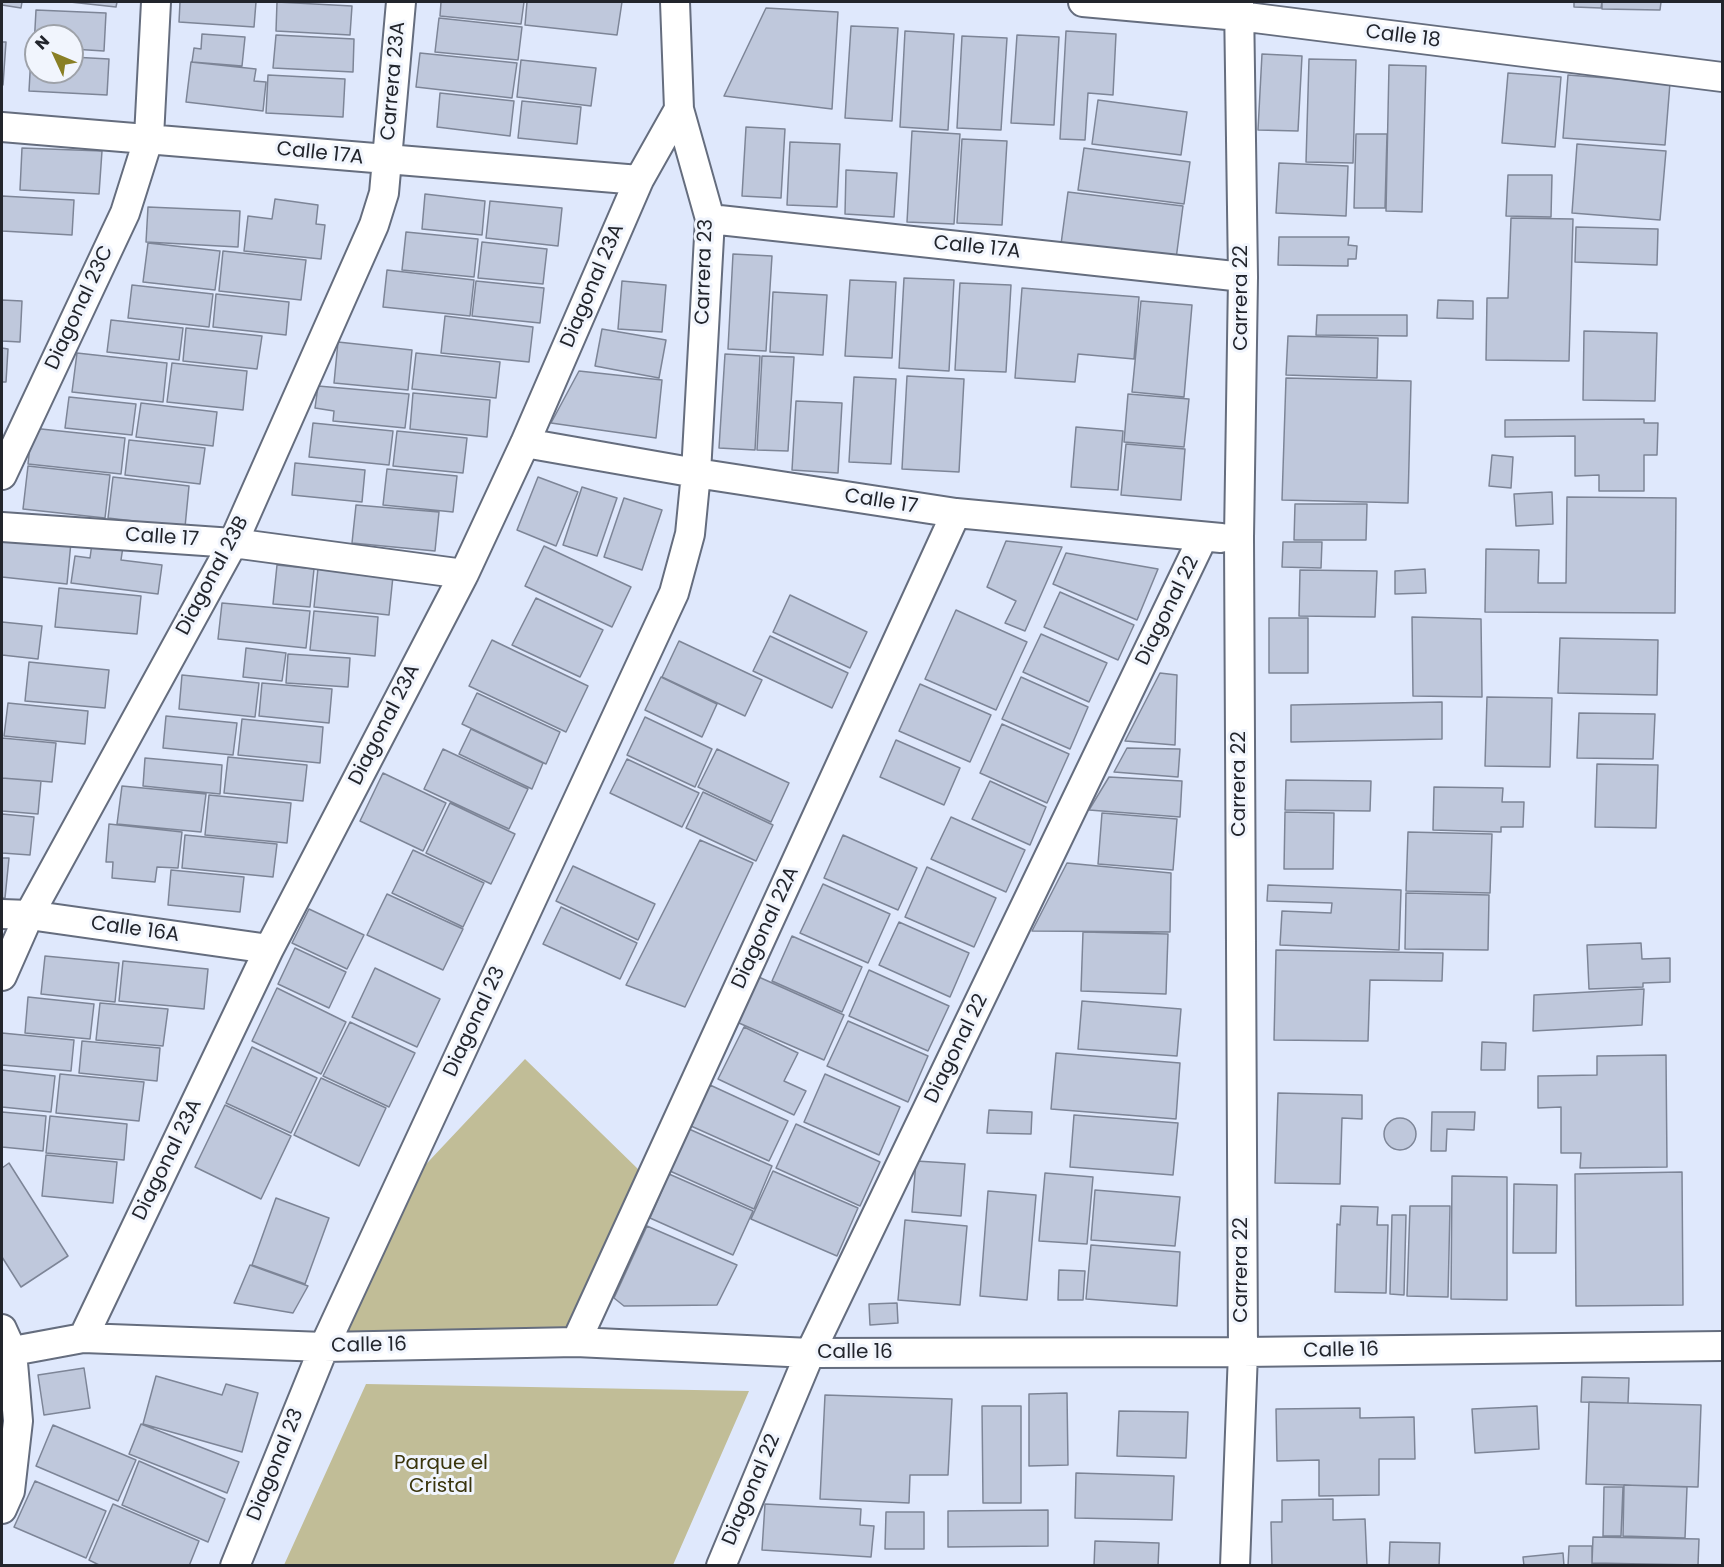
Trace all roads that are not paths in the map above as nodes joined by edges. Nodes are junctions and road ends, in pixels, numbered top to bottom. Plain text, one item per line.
1 (156, 2) edge
2 (401, 2) edge
3 (675, 2) edge
4 (1083, 2) edge
5 (1239, 9) edge
6 (1722, 77) edge
7 (679, 109) junction
8 (2, 127) edge
9 (149, 137) junction
10 (388, 160) junction
11 (639, 180) junction
12 (710, 219) junction
13 (1243, 277) junction
14 (525, 443) junction
15 (696, 474) junction
16 (2, 475) edge
17 (956, 513) junction
18 (2, 527) edge
19 (1203, 537) junction
20 (1239, 538) junction
21 (233, 543) junction
22 (464, 574) junction
23 (15, 914) edge
24 (269, 949) junction
25 (2, 976) edge
26 (83, 1338) junction
27 (576, 1342) junction
28 (5, 1344) edge
29 (1722, 1346) edge
30 (324, 1347) junction
31 (1243, 1352) junction
32 (810, 1353) junction
33 (2, 1509) edge
34 (235, 1566) edge
35 (720, 1566) edge
36 (1235, 1566) edge

1 - 9 street, Diagonal 23C
2 - 10 street, Carrera 23A
3 - 7 street, Carrera 23
4 - 5 street, Calle 18
5 - 6 street, Calle 18
5 - 13 street, Carrera 22
7 - 11 street, Diagonal 23A
7 - 12 street, Carrera 23
8 - 9 street, Calle 17A
9 - 10 street, Calle 17A
9 - 16 street, Diagonal 23C
10 - 11 street, Calle 17A
10 - 21 street, Diagonal 23B
11 - 14 street, Diagonal 23A
12 - 13 street, Calle 17A
12 - 15 street, Carrera 23
13 - 20 street, Carrera 22
14 - 15 street, Calle 17
14 - 22 street, Diagonal 23A
15 - 17 street, Calle 17
15 - 30 street, Diagonal 23
17 - 19 street, Calle 17
17 - 27 street, Diagonal 22A
18 - 21 street, Calle 17
19 - 20 street, Calle 17
19 - 32 street, Diagonal 22
20 - 31 street, Carrera 22
21 - 22 street, Calle 17
21 - 23 street, Diagonal 23B
22 - 24 street, Diagonal 23A
23 - 24 street, Calle 16A
23 - 25 street, Diagonal 23B
24 - 26 street, Diagonal 23A
26 - 28 street, Calle 16
26 - 30 street, Calle 16
27 - 30 street, Calle 16
27 - 32 street, Calle 16
28 - 33 street
29 - 31 street, Calle 16
30 - 34 street, Diagonal 23
31 - 32 street, Calle 16
31 - 36 street, Carrera 22
32 - 35 street, Diagonal 22

